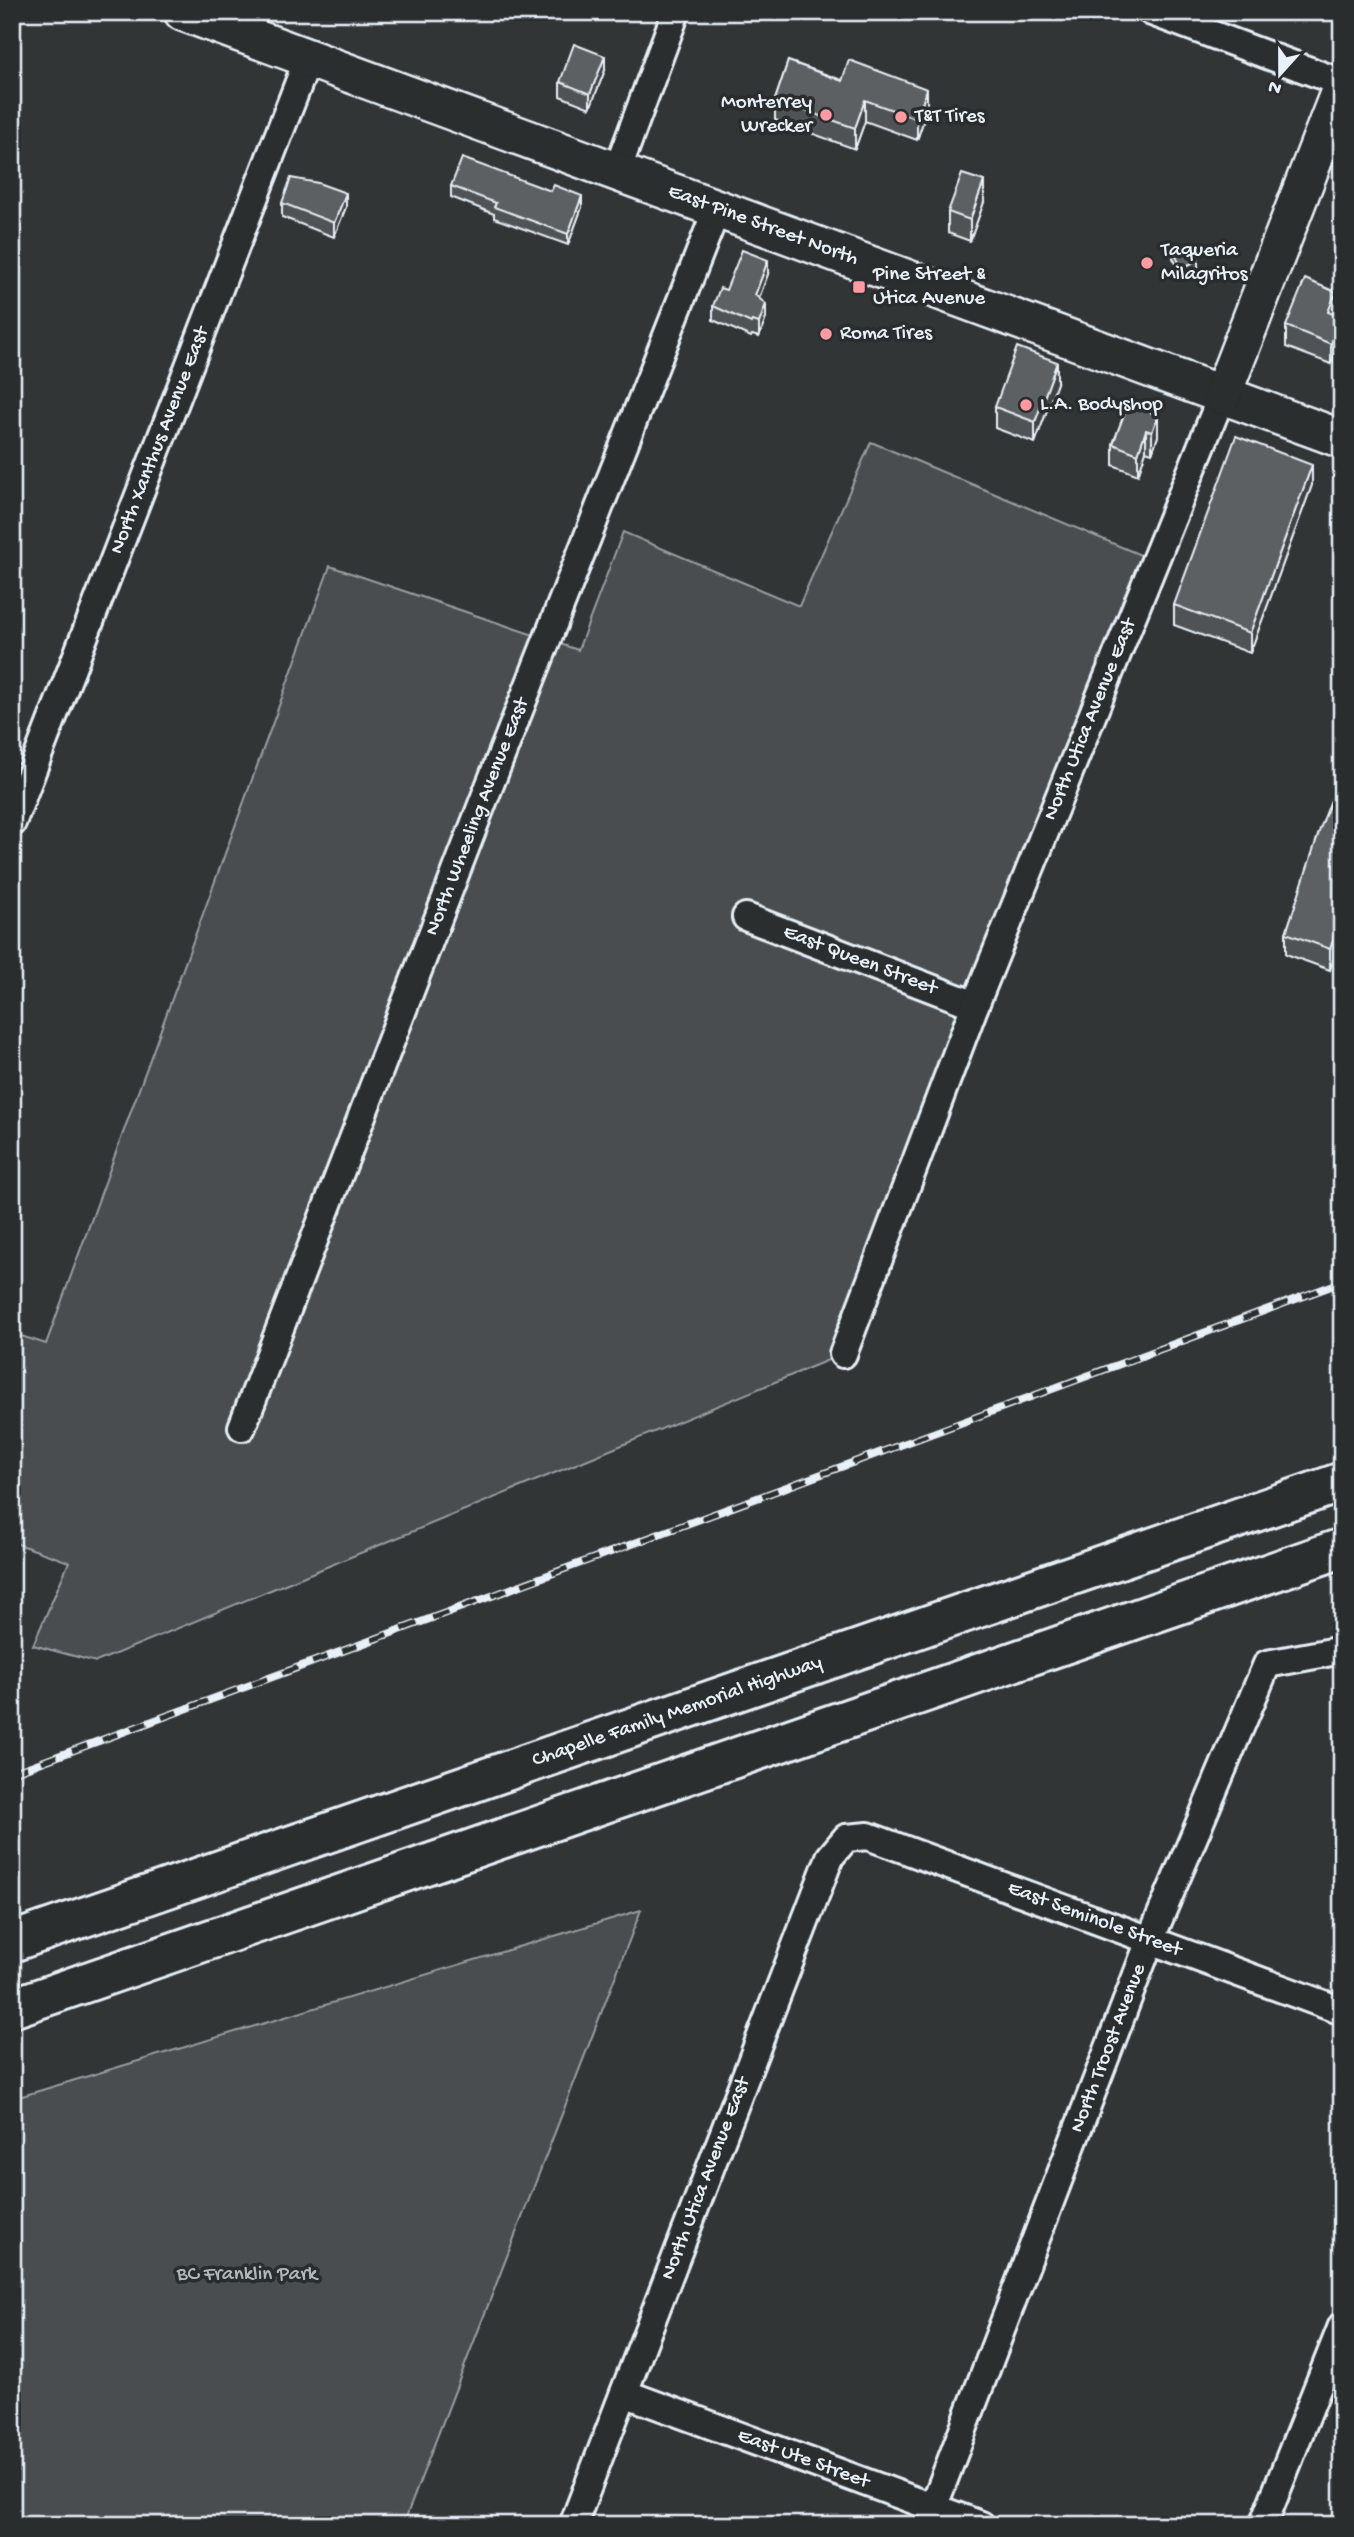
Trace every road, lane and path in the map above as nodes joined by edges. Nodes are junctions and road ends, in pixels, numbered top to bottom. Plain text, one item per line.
1 (183, 12) edge
2 (676, 12) edge
3 (1152, 12) edge
4 (308, 59) junction
5 (1342, 85) edge
6 (617, 171) junction
7 (717, 209) junction
8 (1222, 396) junction
9 (1342, 439) edge
10 (12, 822) edge
11 (746, 917) dead end
12 (975, 1005) junction
13 (843, 1354) dead end
14 (242, 1427) dead end
15 (1342, 1482) edge
16 (1342, 1548) edge
17 (1342, 1650) edge
18 (846, 1838) joint
19 (1152, 1938) junction
20 (12, 1942) edge
21 (12, 2008) edge
22 (1342, 2011) edge
23 (1342, 2326) edge
24 (624, 2393) junction
25 (933, 2508) junction
26 (573, 2525) edge
27 (981, 2525) edge
28 (1264, 2525) edge

1 - 4 main road, East Pine Street North
2 - 6 street
3 - 5 street
4 - 6 main road, East Pine Street North
4 - 10 street, North Xanthus Avenue East
5 - 8 main road, North Utica Avenue East
6 - 7 main road, East Pine Street North
7 - 8 main road, East Pine Street North
7 - 14 street, North Wheeling Avenue East
8 - 9 main road, East Pine Street North
8 - 12 street, North Utica Avenue East
11 - 12 street, East Queen Street
12 - 13 street, North Utica Avenue East
15 - 20 highway, Chapelle Family Memorial Highway
16 - 21 highway
17 - 19 street, North Troost Avenue
18 - 19 street, East Seminole Street
18 - 24 street, North Utica Avenue East
19 - 22 street, East Seminole Street
19 - 25 street, North Troost Avenue
23 - 28 street
24 - 25 street, East Ute Street
24 - 26 street, North Utica Avenue East
25 - 27 street, East Ute Street

